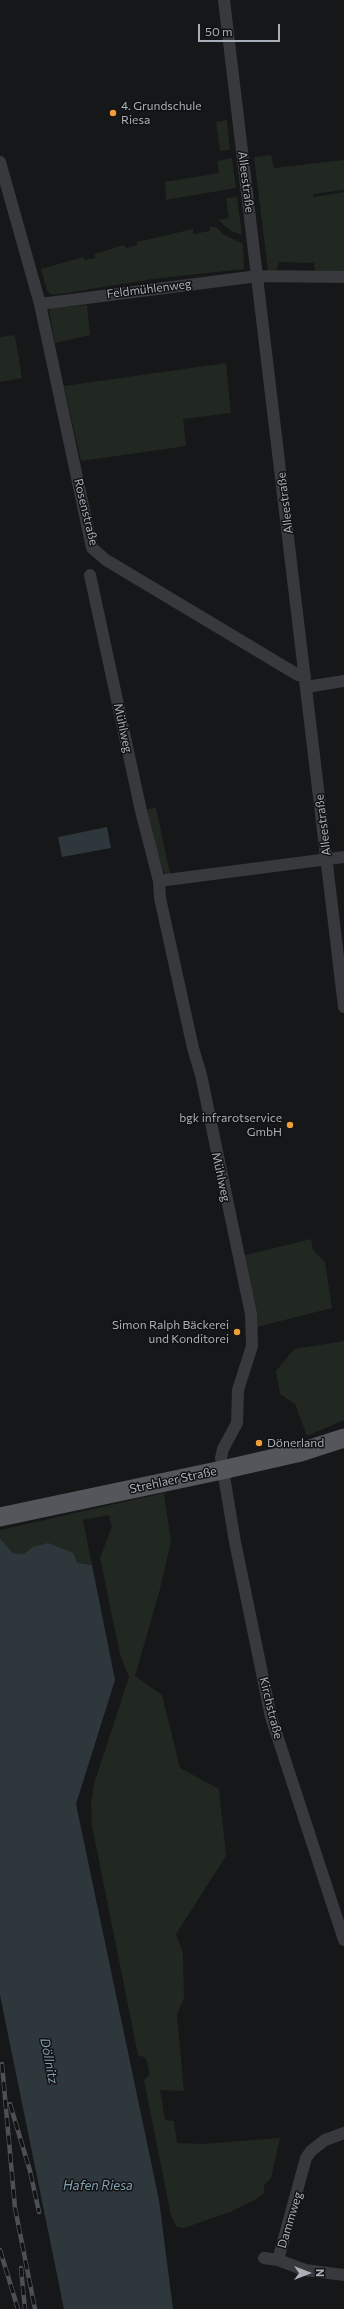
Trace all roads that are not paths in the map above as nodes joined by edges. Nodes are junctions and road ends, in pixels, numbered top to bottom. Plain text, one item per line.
1 (224, 0) edge
2 (0, 162) edge
3 (258, 276) junction
4 (344, 277) edge
5 (40, 304) junction
6 (90, 575) dead end
7 (306, 681) junction
8 (344, 681) edge
9 (344, 857) edge
10 (327, 860) junction
11 (159, 881) junction
12 (344, 1007) edge
13 (344, 1438) edge
14 (222, 1470) junction
15 (0, 1517) edge
16 (344, 1940) edge
17 (344, 2133) edge
18 (264, 2258) dead end
19 (278, 2260) junction
20 (344, 2274) edge

1 - 3 street, Alleestraße
2 - 5 street, Rosenstraße
3 - 4 street, Feldmühlenweg
3 - 5 street, Feldmühlenweg
3 - 7 street, Alleestraße
5 - 7 street, Rosenstraße
6 - 11 street, Mühlweg
7 - 8 street
7 - 10 street, Alleestraße
9 - 10 street
10 - 11 street
10 - 12 street, Alleestraße
11 - 14 street, Mühlweg
13 - 14 main road, Strehlaer Straße
14 - 15 main road, Strehlaer Straße
14 - 16 street, Kirchstraße
17 - 19 street, Dammweg
18 - 19 street
19 - 20 street, Dammweg

